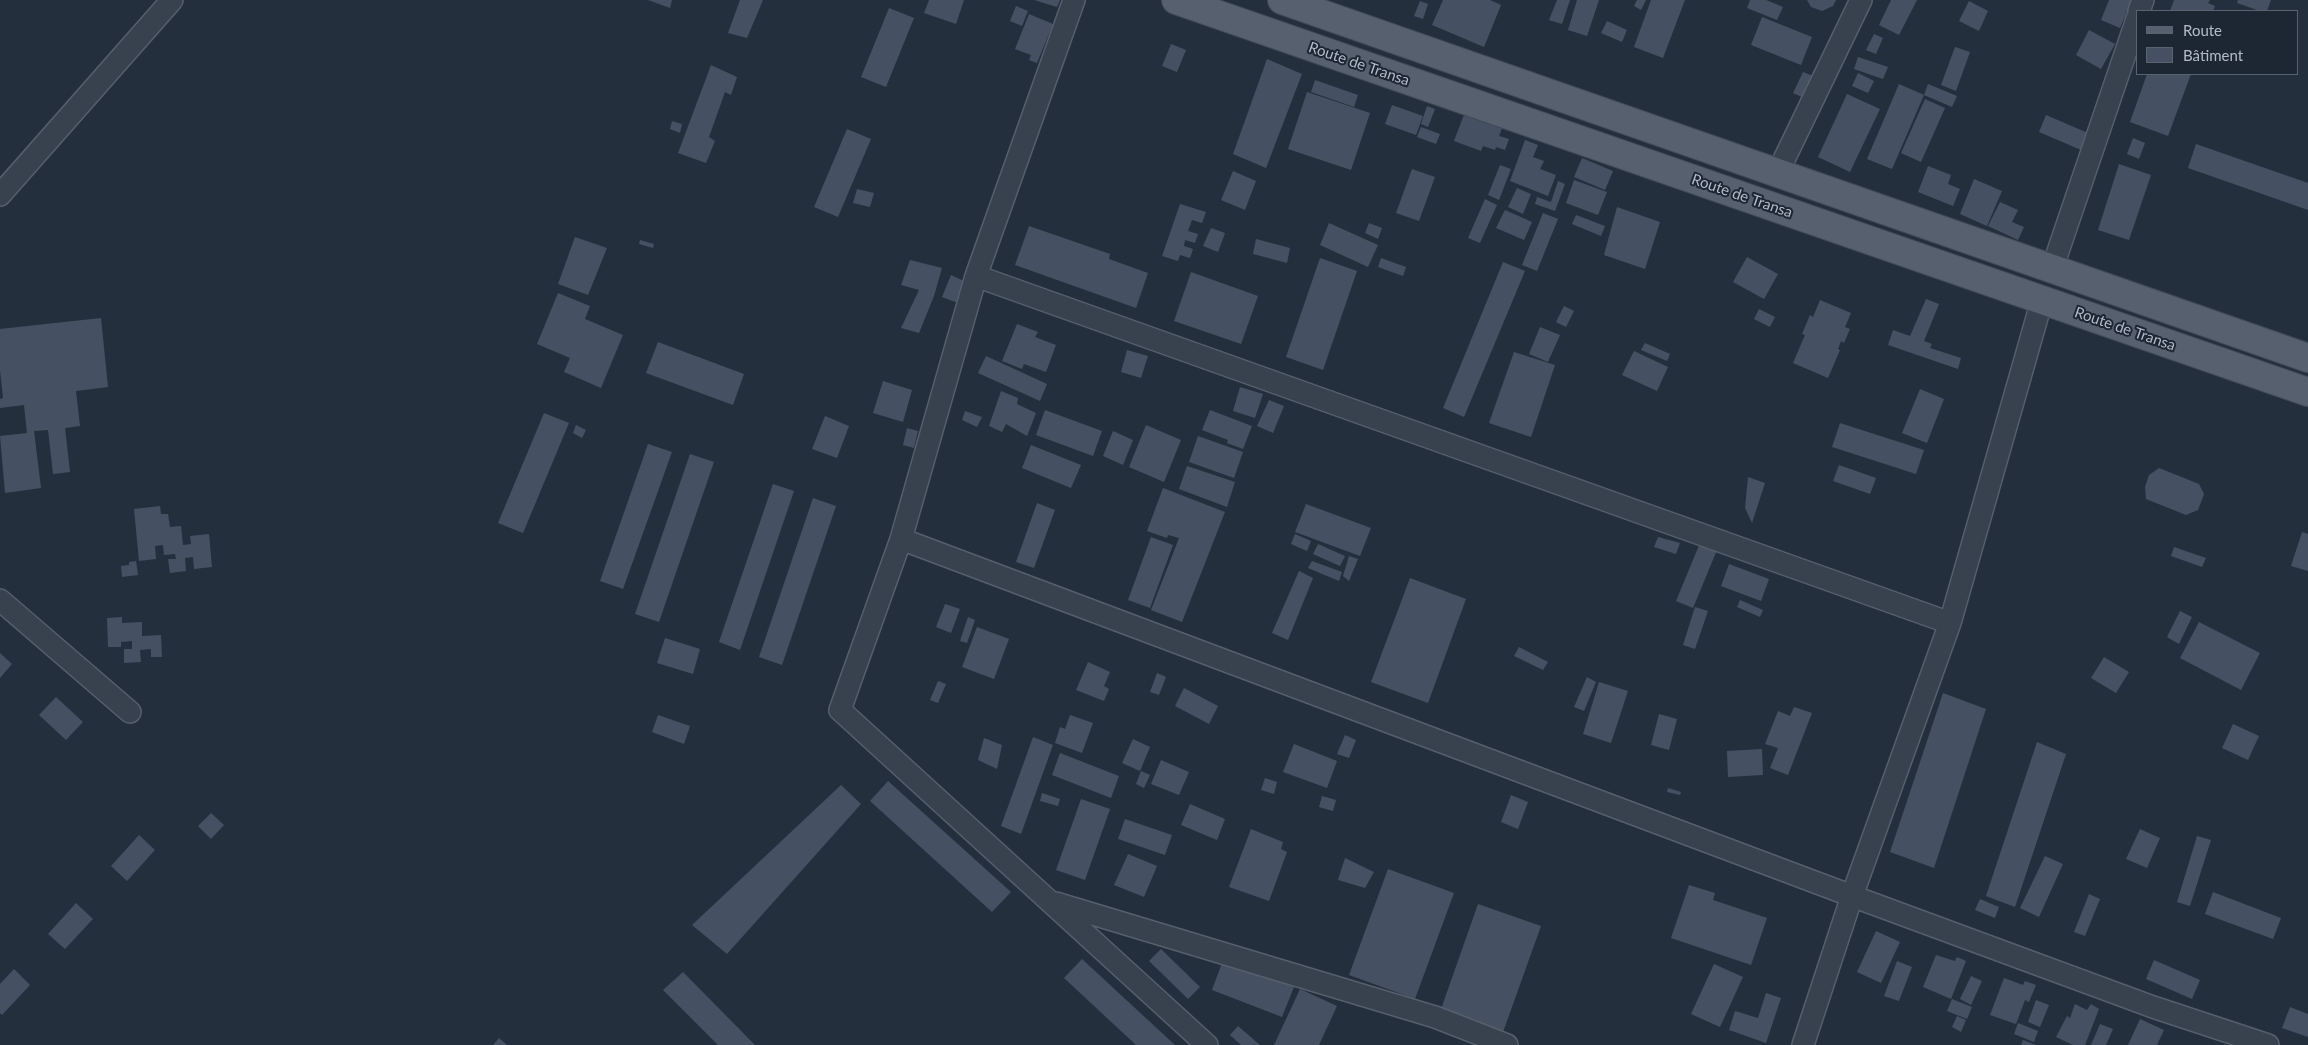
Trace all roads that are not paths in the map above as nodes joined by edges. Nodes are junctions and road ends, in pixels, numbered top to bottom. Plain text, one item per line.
1 (1074, 0) edge
2 (1176, 0) edge
3 (1282, 0) edge
4 (1861, 0) edge
5 (170, 1) edge
6 (2136, 22) edge
7 (1778, 172) junction
8 (0, 195) edge
9 (2052, 269) junction
10 (976, 276) junction
11 (2133, 297) junction
12 (2042, 300) junction
13 (2123, 328) junction
14 (2308, 358) edge
15 (2308, 392) edge
16 (901, 539) junction
17 (0, 600) edge
18 (1950, 623) junction
19 (130, 712) dead end
20 (1852, 896) junction
21 (1051, 902) junction
22 (1206, 1045) edge
23 (1507, 1045) edge
24 (1802, 1045) edge
25 (2268, 1045) edge

1 - 10 street
2 - 12 main road, Route de Transa
3 - 7 main road
4 - 7 street
5 - 8 street
6 - 9 street
7 - 9 main road
9 - 11 main road
10 - 16 street
10 - 18 street
11 - 13 main road
11 - 14 main road
12 - 13 main road, Route de Transa
12 - 18 street
13 - 15 main road, Route de Transa
16 - 20 street
16 - 21 street
17 - 19 street
18 - 20 street
20 - 24 street
20 - 25 street
21 - 22 street
21 - 23 street

